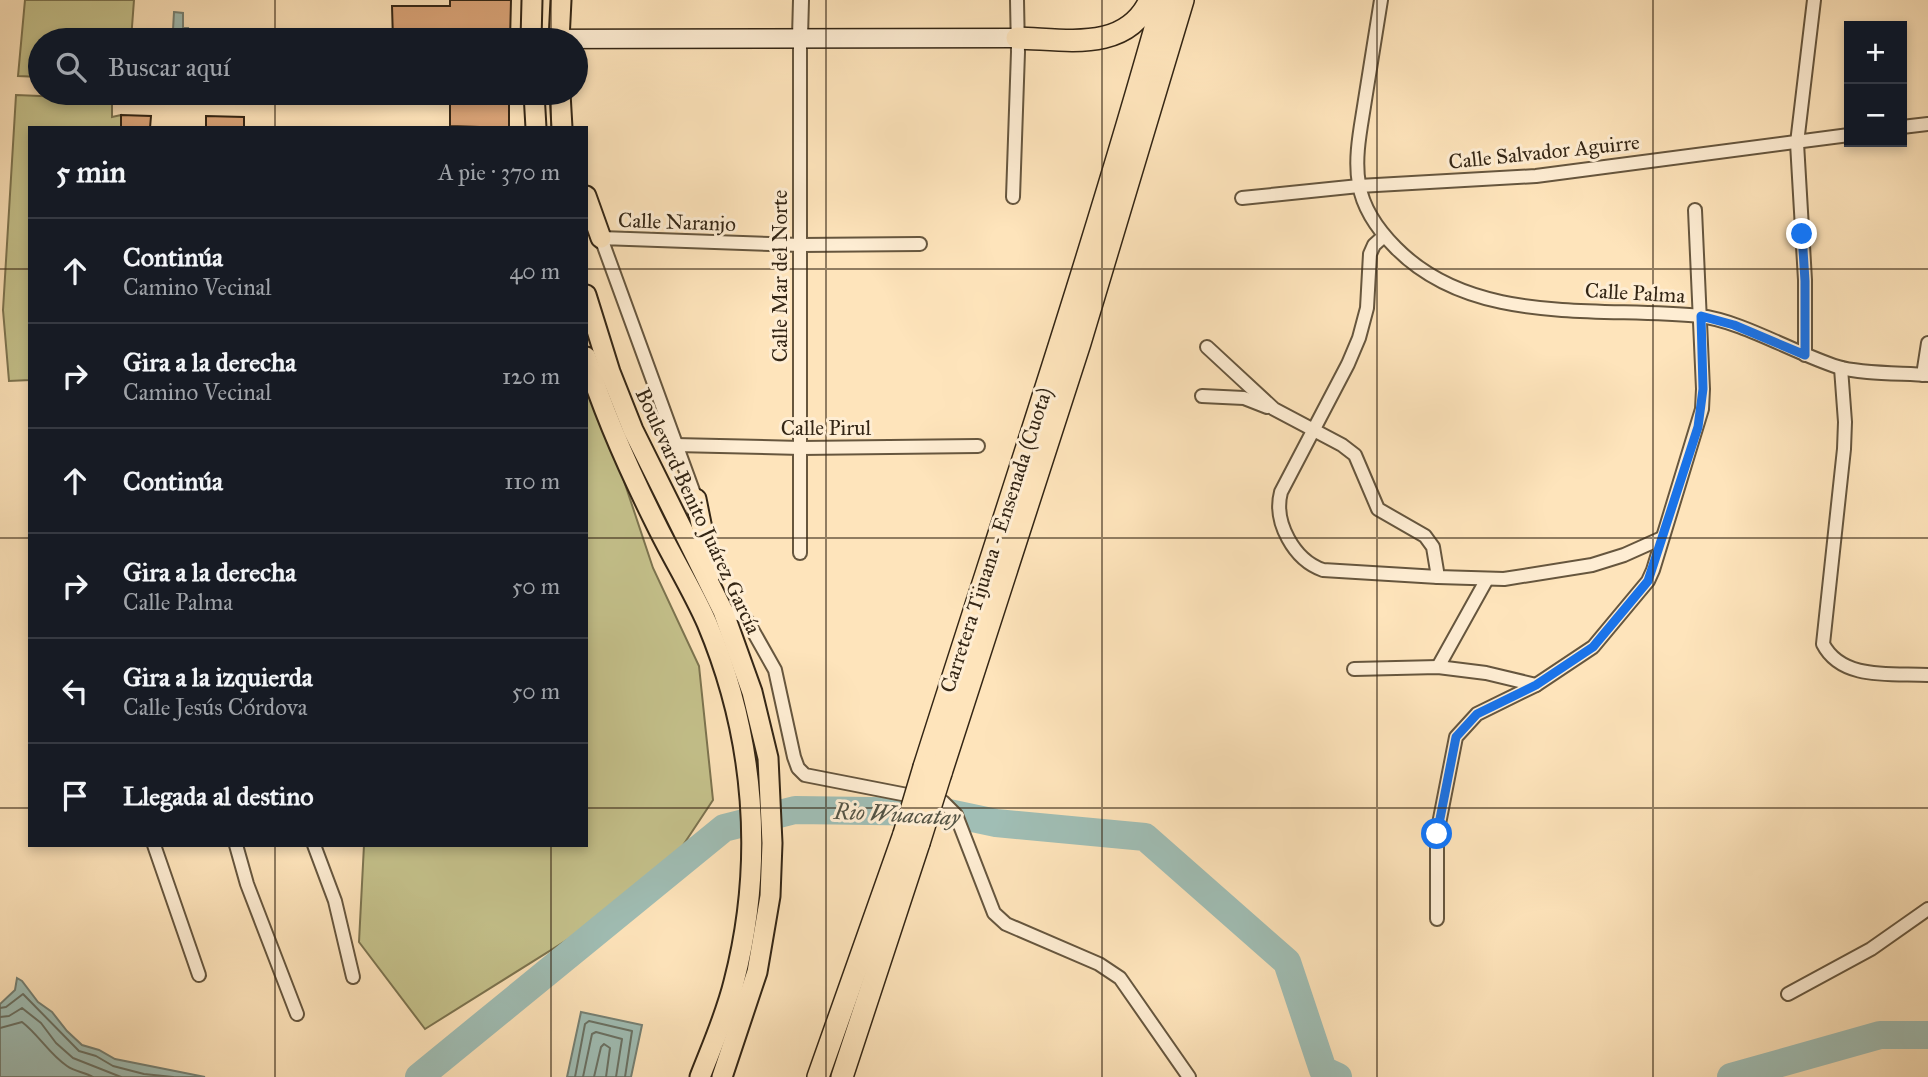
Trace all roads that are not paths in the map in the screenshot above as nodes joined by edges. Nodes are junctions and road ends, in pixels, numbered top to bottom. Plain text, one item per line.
1 (532, 0) edge
2 (561, 0) edge
3 (801, 0) edge
4 (1017, 0) edge
5 (1150, 0) edge
6 (1163, 0) edge
7 (1183, 0) edge
8 (1381, 0) edge
9 (1814, 0) edge
10 (531, 28) edge
11 (560, 28) edge
12 (800, 37) junction
13 (1017, 38) junction
14 (588, 39) edge
15 (535, 105) edge
16 (561, 105) edge
17 (1928, 124) edge
18 (536, 126) edge
19 (562, 126) edge
20 (1907, 127) edge
21 (1844, 136) edge
22 (1797, 143) junction
23 (1359, 186) junction
24 (1013, 197) dead end
25 (1242, 198) dead end
26 (588, 202) edge
27 (1695, 210) dead end
28 (1384, 236) junction
29 (601, 238) junction
30 (920, 244) dead end
31 (801, 245) junction
32 (588, 301) edge
33 (1701, 316) junction
34 (1928, 343) edge
35 (1206, 347) dead end
36 (1805, 355) junction
37 (588, 362) edge
38 (1841, 368) junction
39 (1925, 375) edge
40 (1202, 396) dead end
41 (1274, 409) junction
42 (1314, 431) junction
43 (675, 445) junction
44 (978, 446) dead end
45 (802, 448) junction
46 (696, 499) joint
47 (1662, 538) junction
48 (800, 553) dead end
49 (1438, 577) junction
50 (1487, 579) junction
51 (713, 588) junction
52 (723, 611) junction
53 (1438, 667) junction
54 (1354, 669) dead end
55 (1928, 675) edge
56 (1536, 685) junction
57 (932, 770) junction
58 (911, 838) junction
59 (155, 847) edge
60 (237, 847) edge
61 (315, 847) edge
62 (1928, 909) edge
63 (1437, 919) dead end
64 (199, 975) dead end
65 (354, 977) dead end
66 (1788, 994) dead end
67 (297, 1014) dead end
68 (700, 1077) edge
69 (722, 1077) edge
70 (818, 1077) edge
71 (842, 1077) edge
72 (1189, 1077) edge

1 - 10 main road
2 - 11 main road
3 - 12 street, Calle Mar del Norte
4 - 13 street
5 - 13 highway
6 - 57 highway, Carretera Tijuana - Ensenada (Cuota)
7 - 57 highway, Carretera Tijuana - Ensenada (Cuota)
8 - 23 street, Calle Palma
9 - 22 street
12 - 13 main road
12 - 14 main road
12 - 31 street, Calle Mar del Norte
13 - 24 street
15 - 18 main road
16 - 19 main road
17 - 20 street
21 - 22 street, Calle Salvador Aguirre
22 - 23 street, Calle Salvador Aguirre
22 - 36 street
23 - 25 street, Calle Salvador Aguirre
23 - 28 street, Calle Palma
26 - 29 main road
27 - 33 street
28 - 33 street, Calle Palma
28 - 42 street
29 - 31 street, Calle Naranjo
29 - 43 street
30 - 31 street, Calle Naranjo
31 - 45 street, Calle Mar del Norte
32 - 51 main road, Boulevard Benito Juárez García
33 - 36 street, Calle Palma
33 - 47 street
34 - 39 street
35 - 41 street
36 - 38 street, Calle Palma
37 - 68 main road, Boulevard Benito Juárez García
38 - 39 street, Calle Palma
38 - 55 street
40 - 41 street
41 - 42 street
42 - 49 street
42 - 49 street
43 - 45 street, Calle Pirul
43 - 46 street
44 - 45 street, Calle Pirul
45 - 48 street, Calle Mar del Norte
46 - 51 main road
47 - 50 street
47 - 56 street
49 - 50 street
50 - 53 street
51 - 52 main road, Boulevard Benito Juárez García
52 - 69 main road, Boulevard Benito Juárez García
52 - 72 street
53 - 54 street
53 - 56 street
56 - 63 street
57 - 58 highway, Carretera Tijuana - Ensenada (Cuota), bridge
58 - 70 highway, Carretera Tijuana - Ensenada (Cuota)
58 - 71 highway, Carretera Tijuana - Ensenada (Cuota)
59 - 64 street
60 - 67 street
61 - 65 street
62 - 66 street

